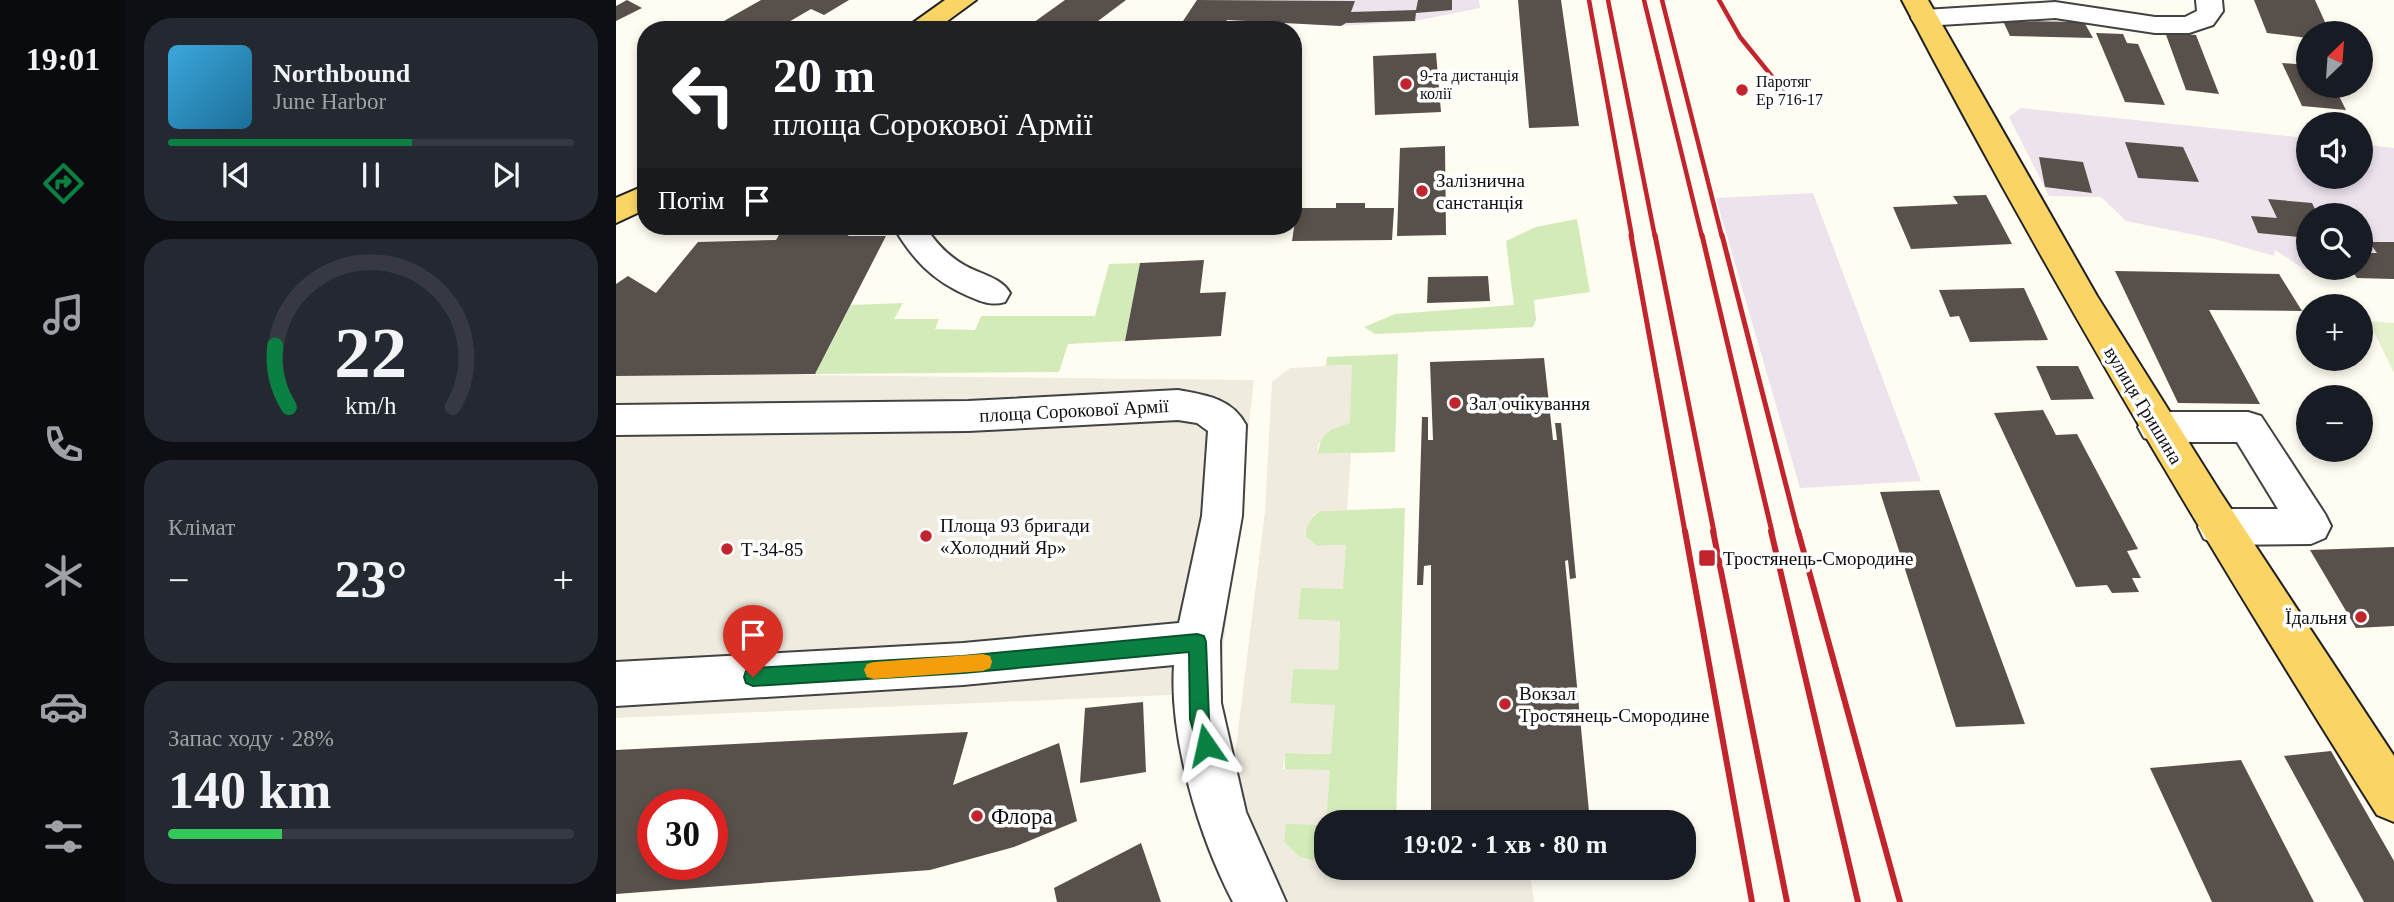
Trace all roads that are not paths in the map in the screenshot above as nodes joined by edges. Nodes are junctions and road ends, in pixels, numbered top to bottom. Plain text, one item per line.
1 (963, 0) edge
2 (2209, 0) edge
3 (1919, 9) edge
4 (930, 21) edge
5 (637, 200) edge
6 (616, 212) edge
7 (914, 235) edge
8 (993, 293) dead end
9 (616, 420) edge
10 (2157, 427) junction
11 (2218, 527) junction
12 (1197, 642) junction
13 (616, 684) edge
14 (2381, 760) edge
15 (2394, 798) edge
16 (1260, 902) edge

1 - 4 main road
2 - 3 street
3 - 10 main road, вулиця Гришина
5 - 6 main road
7 - 8 street
9 - 12 street, площа Сорокової Армії
10 - 11 main road, вулиця Гришина
10 - 11 street
11 - 14 main road, вулиця Гришина
12 - 13 street
12 - 16 street
14 - 15 main road, вулиця Гришина

